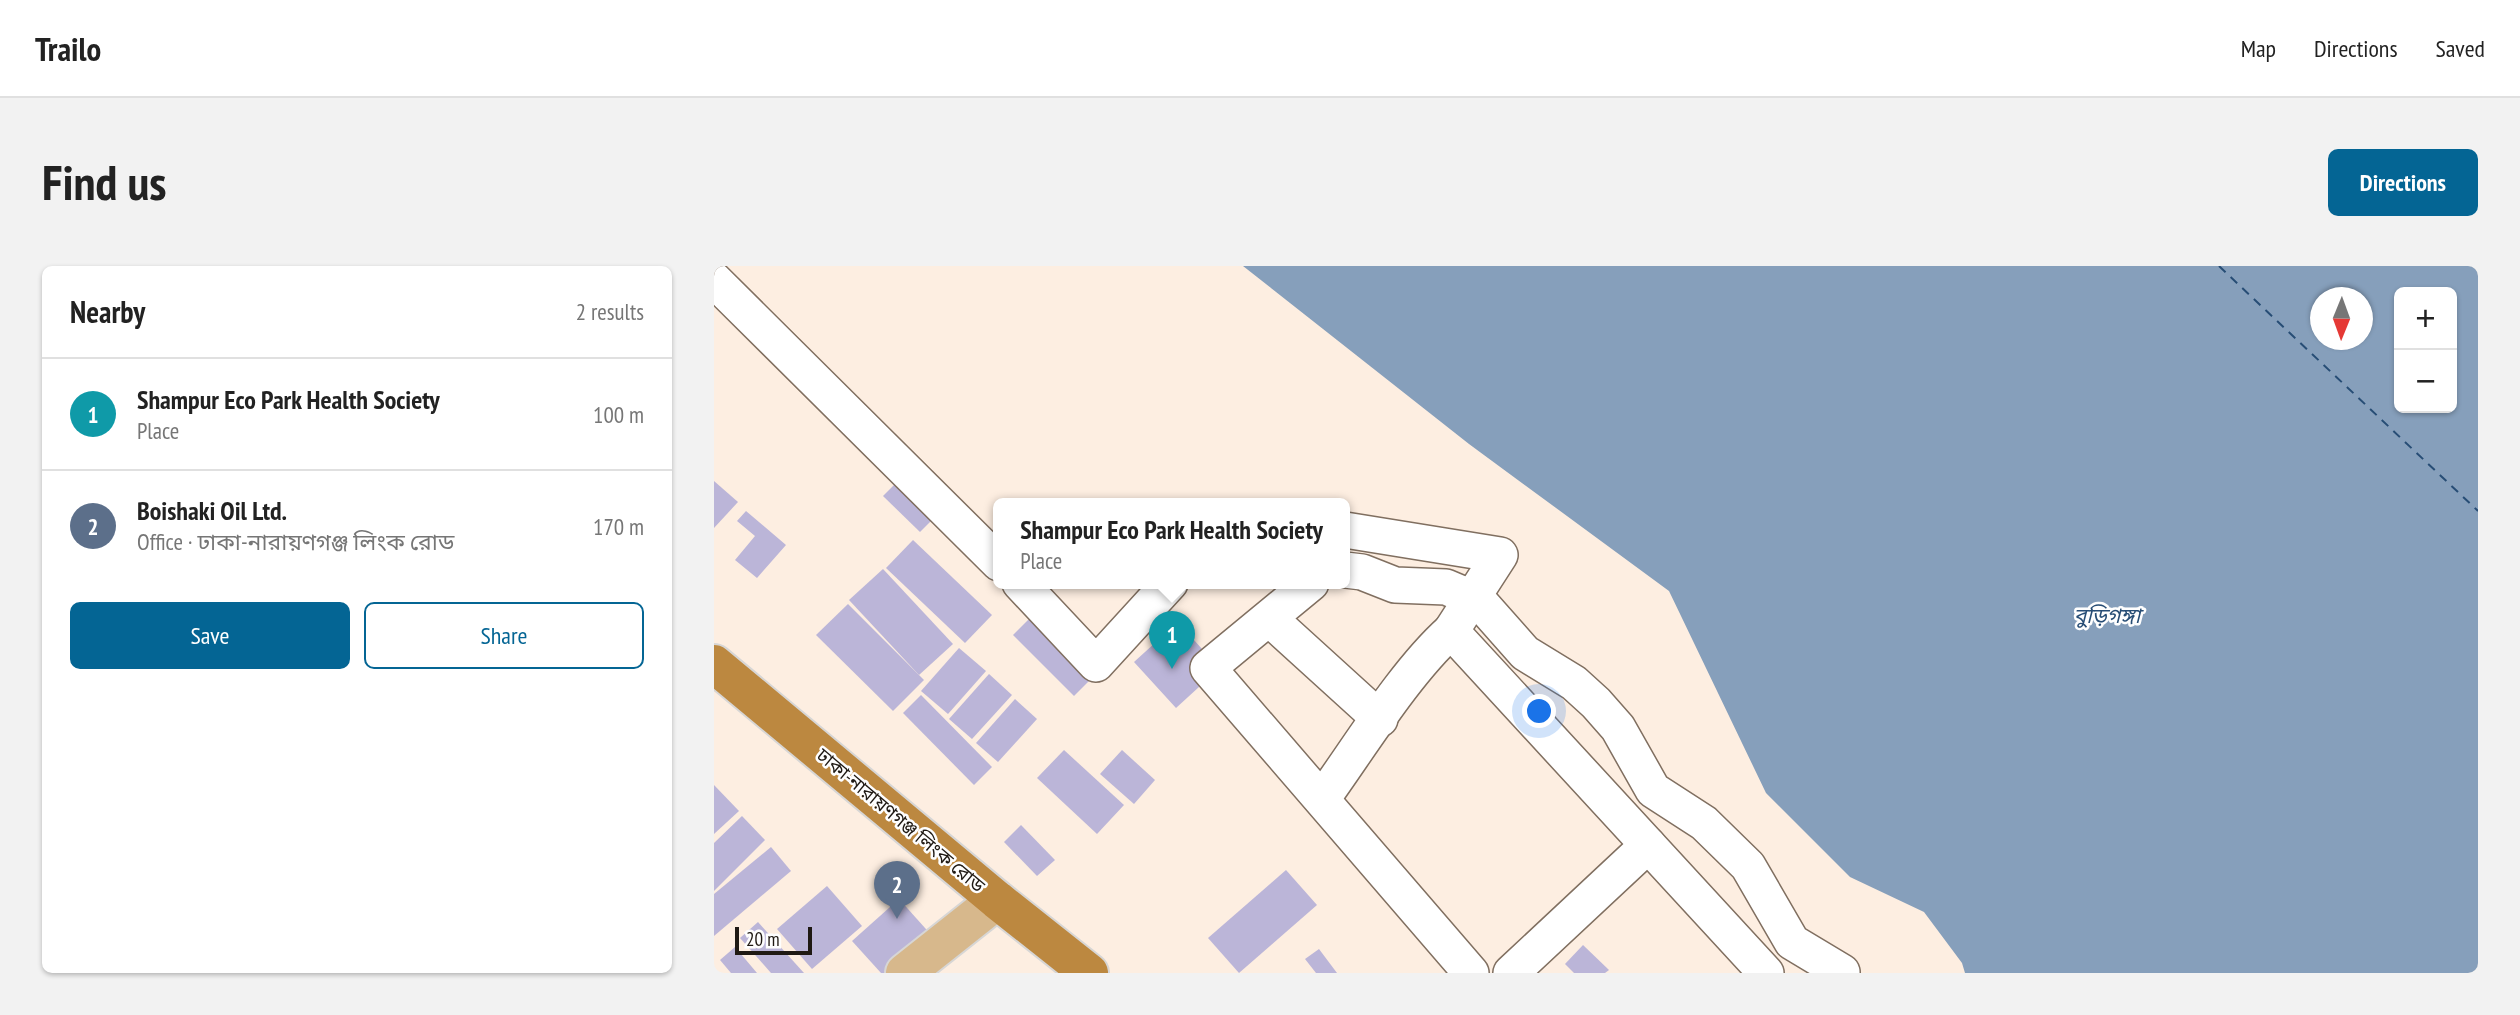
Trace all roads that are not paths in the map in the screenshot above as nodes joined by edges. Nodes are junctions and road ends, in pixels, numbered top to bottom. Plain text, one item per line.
1 (714, 280) edge
2 (1350, 531) edge
3 (993, 557) edge
4 (1350, 571) edge
5 (1026, 589) edge
6 (1165, 589) edge
7 (1304, 589) edge
8 (1471, 600) junction
9 (1270, 619) junction
10 (1451, 631) junction
11 (714, 664) edge
12 (1380, 719) junction
13 (1322, 799) junction
14 (1648, 845) junction
15 (997, 900) junction
16 (1846, 968) edge
17 (905, 973) edge
18 (1089, 973) edge
19 (1471, 973) edge
20 (1511, 973) edge
21 (1766, 973) edge

1 - 3 street
2 - 8 street
4 - 8 street
5 - 6 street
7 - 9 street
8 - 10 street
8 - 16 street
9 - 12 street
9 - 13 street
10 - 12 street
10 - 14 street
11 - 15 highway, ঢাকা-নারায়ণগঞ্জ লিংক রোড
12 - 13 street
13 - 19 street
14 - 20 street
14 - 21 street
15 - 17 main road
15 - 18 highway, ঢাকা-নারায়ণগঞ্জ লিংক রোড

